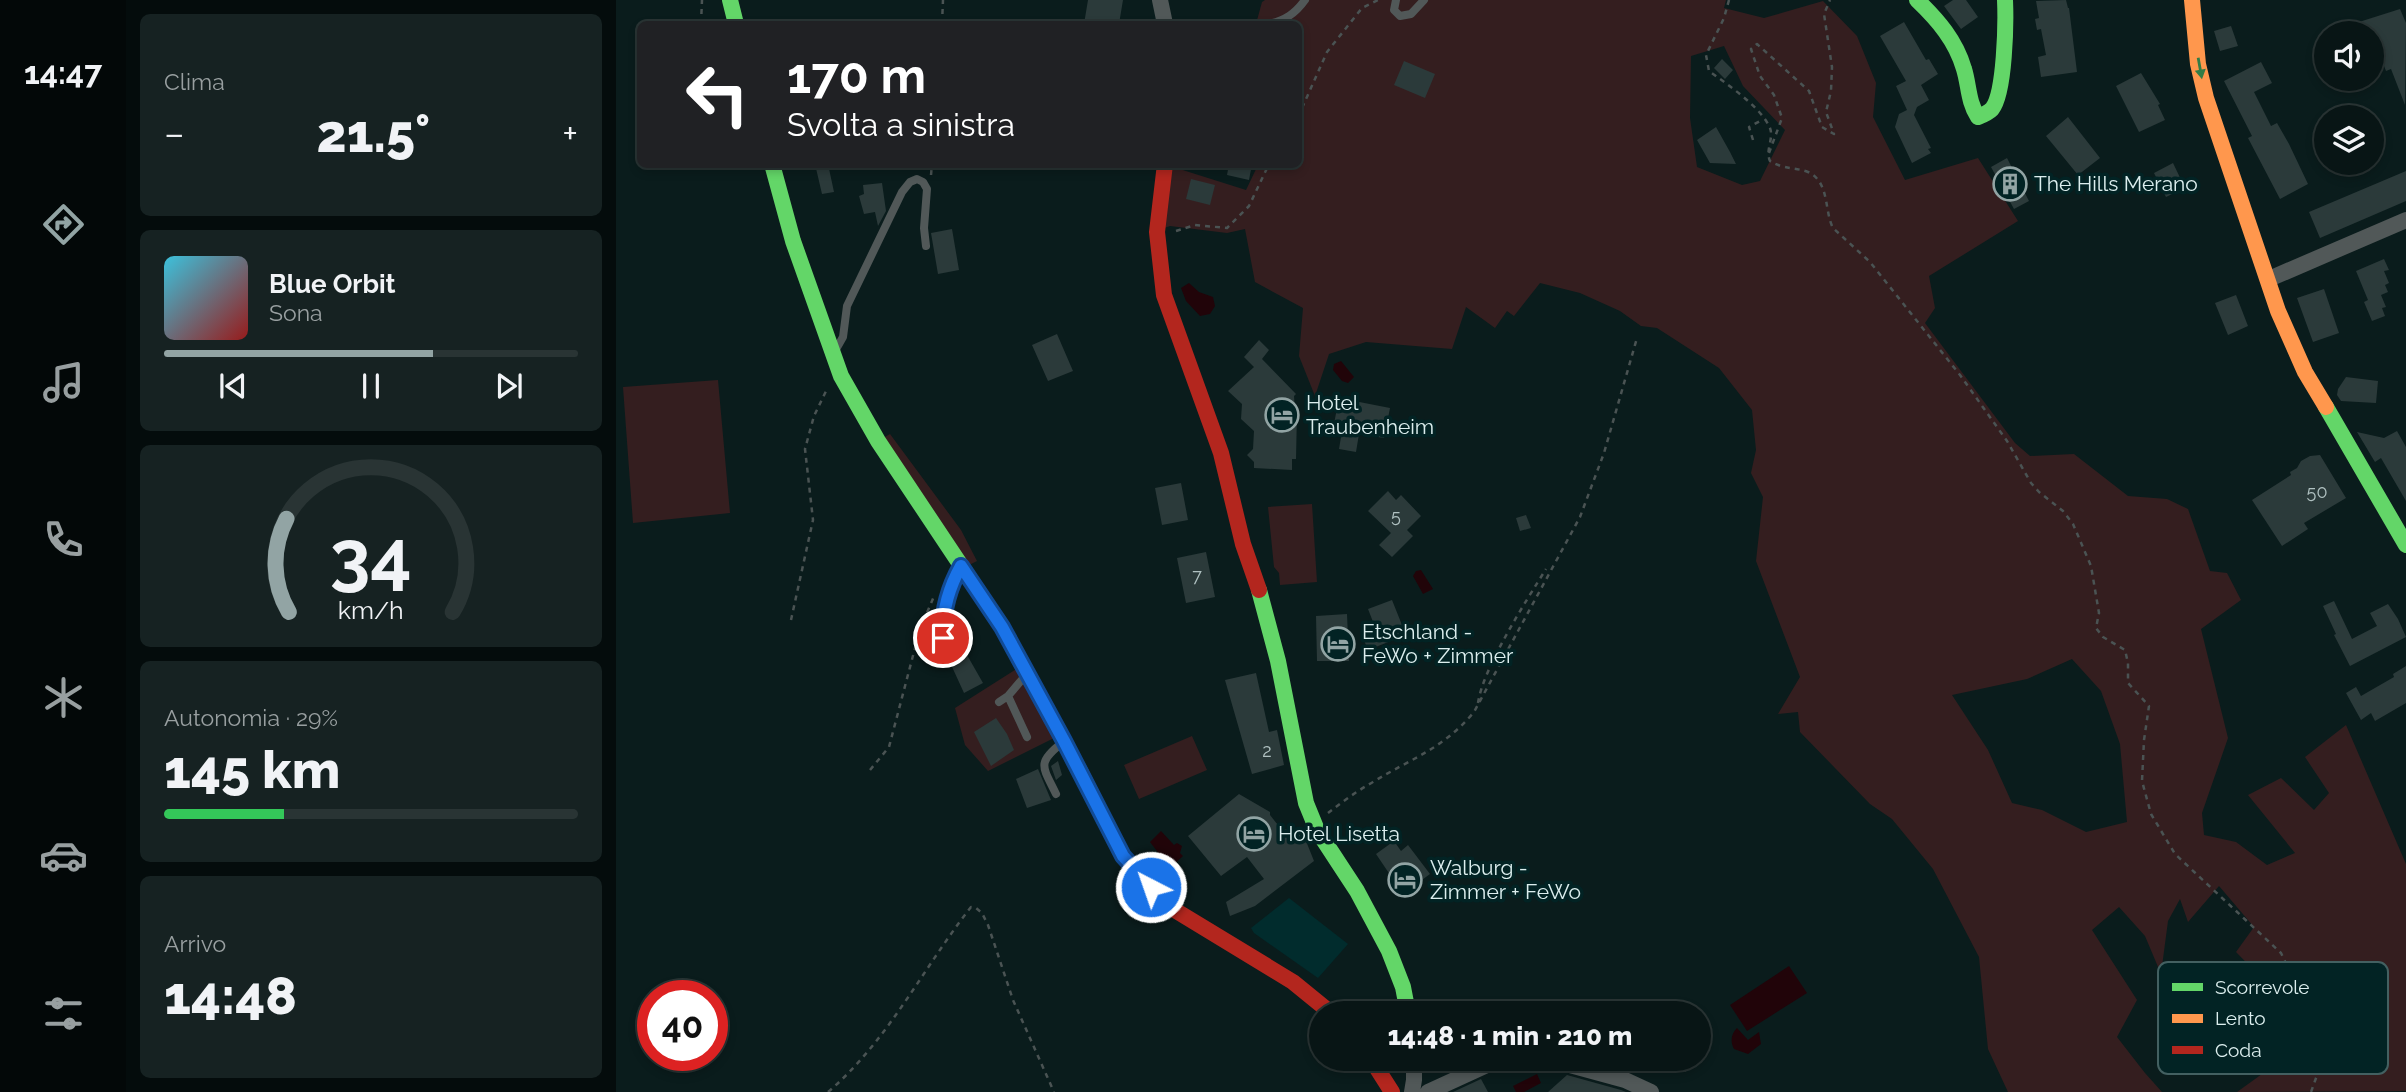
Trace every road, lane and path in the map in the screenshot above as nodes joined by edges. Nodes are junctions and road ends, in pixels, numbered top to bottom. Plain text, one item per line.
1 (702, 0) edge
2 (730, 0) edge
3 (943, 0) edge
4 (1160, 0) edge
5 (1305, 0) edge
6 (1378, 0) edge
7 (1396, 0) edge
8 (1424, 0) edge
9 (1729, 0) edge
10 (1830, 0) edge
11 (1917, 0) edge
12 (2005, 0) edge
13 (2192, 0) edge
14 (701, 21) edge
15 (735, 21) edge
16 (942, 21) edge
17 (1164, 21) edge
18 (1281, 21) edge
19 (1302, 108) edge
20 (1763, 119) junction
21 (1753, 140) dead end
22 (1768, 156) junction
23 (773, 168) edge
24 (1165, 168) edge
25 (1267, 168) edge
26 (2406, 220) edge
27 (1175, 231) dead end
28 (926, 246) dead end
29 (2269, 279) junction
30 (1637, 338) dead end
31 (833, 353) junction
32 (841, 376) junction
33 (2406, 545) edge
34 (961, 566) junction
35 (1546, 569) dead end
36 (937, 591) dead end
37 (791, 620) dead end
38 (952, 653) dead end
39 (1027, 674) junction
40 (1008, 696) junction
41 (999, 702) dead end
42 (1478, 706) junction
43 (1027, 737) dead end
44 (1064, 741) junction
45 (870, 770) dead end
46 (1056, 794) dead end
47 (1314, 823) junction
48 (2285, 962) edge
49 (1316, 1001) edge
50 (1405, 1001) edge
51 (1379, 1071) edge
52 (1414, 1071) edge
53 (1474, 1071) edge
54 (1592, 1071) edge
55 (2317, 1074) edge
56 (828, 1092) edge
57 (1054, 1092) edge
58 (1392, 1092) edge
59 (1412, 1092) edge
60 (1428, 1092) edge
61 (1651, 1092) edge
62 (2311, 1092) edge

1 - 14 path
2 - 15 street
3 - 16 path
4 - 17 street
5 - 18 lane
6 - 19 path
7 - 8 lane
9 - 20 path
10 - 22 path
11 - 12 street
13 -> 29 street
20 - 21 path
20 - 22 path
22 - 48 path
23 - 31 street
24 - 47 street
25 - 27 path
26 - 29 street
28 - 31 lane
29 - 33 street
30 - 42 path
31 - 32 street
32 - 34 street
32 - 37 path
34 - 38 lane
34 - 39 street
35 - 42 path
36 - 45 path
39 - 40 lane
39 - 44 street
40 - 41 lane
40 - 43 lane
42 - 47 path
44 - 46 lane
44 - 49 street
47 - 50 street
51 - 58 street
52 - 59 street
53 - 60 street
54 - 61 street
55 - 62 path
56 - 57 path

